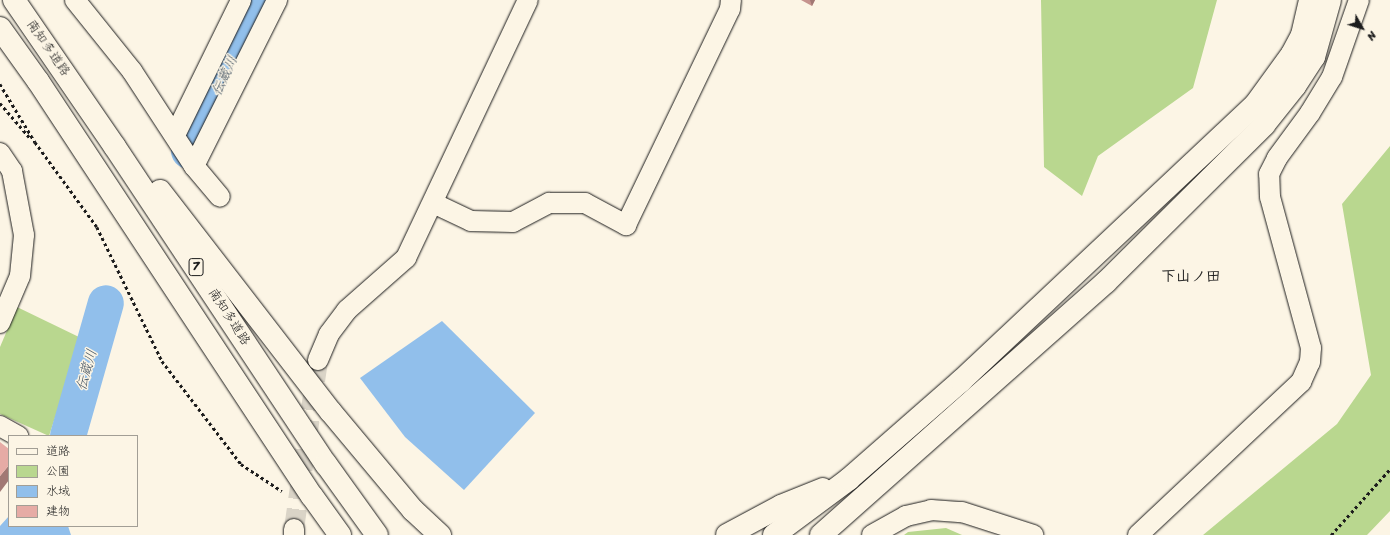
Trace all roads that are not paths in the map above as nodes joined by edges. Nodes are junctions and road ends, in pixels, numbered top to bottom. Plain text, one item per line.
1 (14, 0) edge
2 (75, 0) edge
3 (241, 0) edge
4 (277, 0) edge
5 (528, 0) edge
6 (730, 0) edge
7 (1310, 0) edge
8 (1330, 0) edge
9 (1359, 0) edge
10 (0, 28) edge
11 (84, 100) junction
12 (175, 136) junction
13 (0, 153) edge
14 (194, 165) junction
15 (220, 197) dead end
16 (433, 203) junction
17 (184, 303) junction
18 (0, 323) edge
19 (318, 360) tunnel mouth
20 (0, 426) edge
21 (16, 435) edge
22 (849, 479) junction
23 (821, 534) edge
24 (323, 535) edge
25 (340, 535) edge
26 (377, 535) edge
27 (440, 535) edge
28 (727, 535) edge
29 (774, 535) edge
30 (872, 535) edge
31 (1033, 535) edge
32 (1138, 535) edge

1 - 11 highway, 南知多道路 / 7
2 - 12 street
3 - 12 street
4 - 14 street
5 - 16 street
6 - 16 street
7 - 22 highway
8 - 23 highway
9 - 32 street
10 - 17 highway, 南知多道路 / 7
11 - 26 highway, 南知多道路 / 7
11 - 27 highway
12 - 14 street
13 - 18 street
14 - 15 street
16 - 19 street
17 - 24 highway
17 - 25 highway, 南知多道路 / 7
20 - 21 street
22 - 28 highway
22 - 29 highway
30 - 31 street

